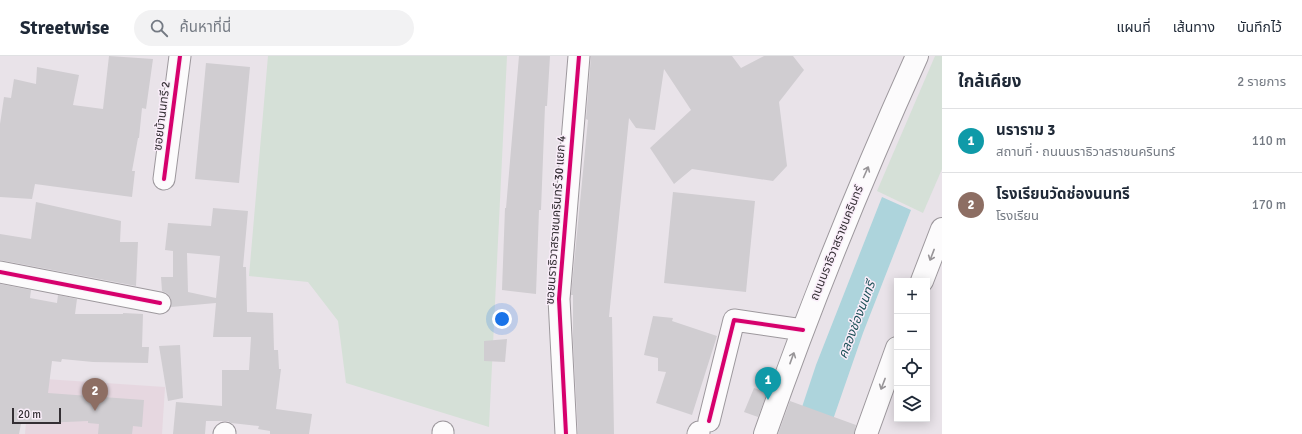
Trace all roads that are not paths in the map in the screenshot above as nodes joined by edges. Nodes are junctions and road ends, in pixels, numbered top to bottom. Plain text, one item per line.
1 (180, 56) edge
2 (579, 56) edge
3 (917, 56) edge
4 (164, 179) dead end
5 (942, 229) edge
6 (0, 272) edge
7 (923, 278) edge
8 (160, 303) dead end
9 (803, 330) junction
10 (896, 350) edge
11 (702, 429) edge
12 (566, 434) edge
13 (766, 434) edge
14 (866, 434) edge

1 - 4 street, ซอยบ้านนทรี 2
2 - 12 street, ซอยนราธิวาสราชนครินทร์ 30 แยก 4
9 -> 3 main road, ถนนนราธิวาสราชนครินทร์
5 -> 7 main road
6 - 8 street
9 - 11 street
13 -> 9 main road, ถนนนราธิวาสราชนครินทร์
10 -> 14 main road

